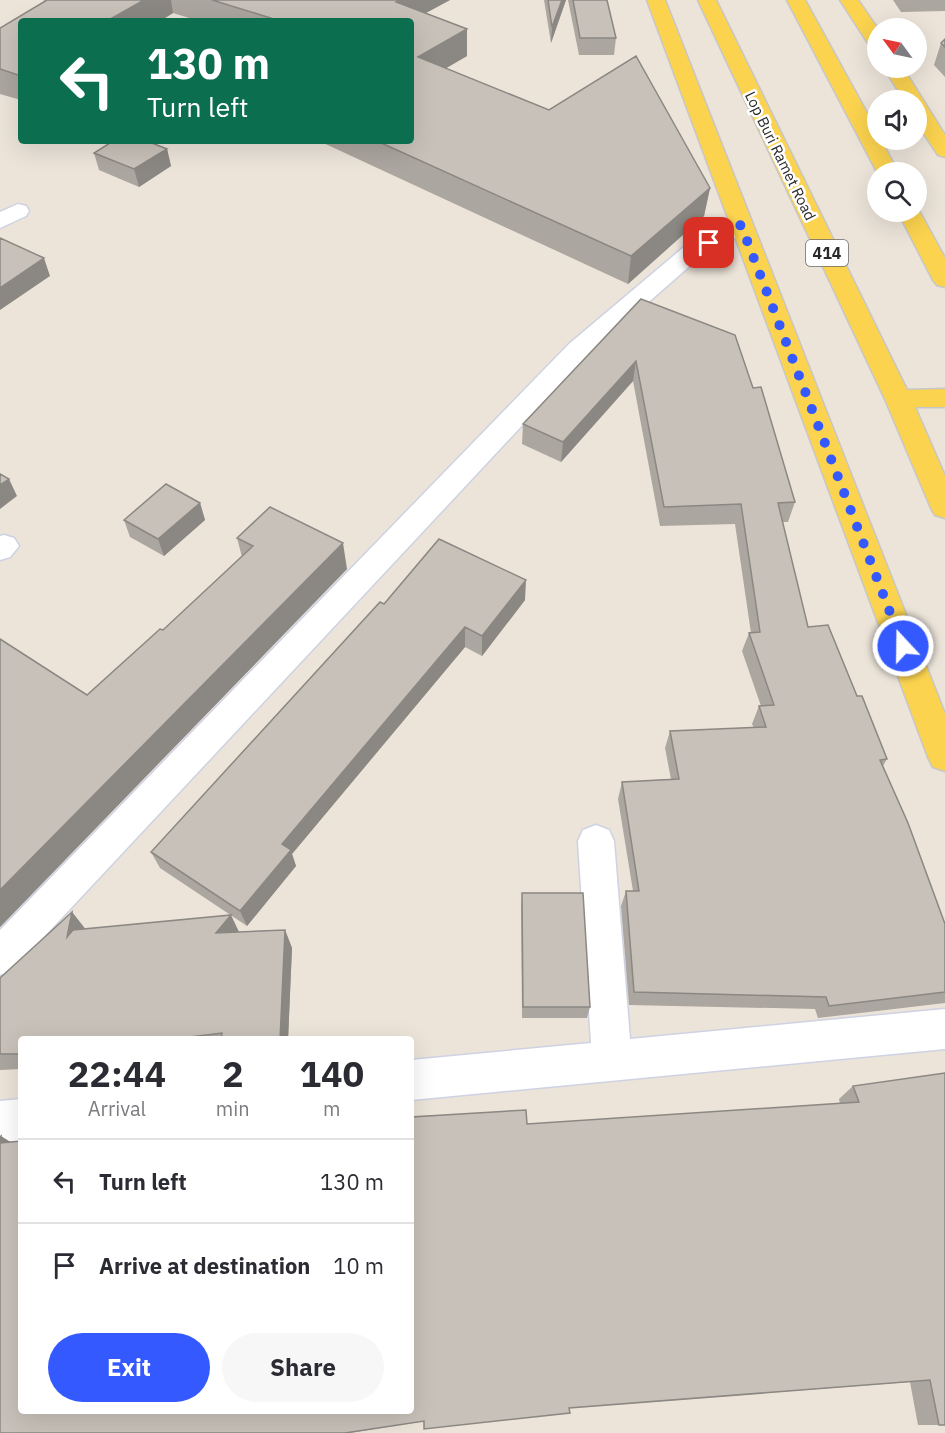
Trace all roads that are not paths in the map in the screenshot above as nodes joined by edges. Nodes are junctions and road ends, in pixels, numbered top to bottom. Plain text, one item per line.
1 (656, 0) edge
2 (694, 0) edge
3 (707, 0) edge
4 (796, 0) edge
5 (849, 0) edge
6 (867, 27) edge
7 (732, 57) junction
8 (927, 122) edge
9 (945, 151) edge
10 (883, 162) edge
11 (914, 222) edge
12 (741, 225) junction
13 (945, 280) edge
14 (945, 398) edge
15 (898, 399) junction
16 (945, 508) edge
17 (945, 757) edge
18 (596, 841) dead end
19 (0, 957) edge
20 (945, 1029) edge
21 (612, 1060) junction
22 (414, 1080) edge
23 (18, 1120) edge
24 (0, 1122) edge

1 - 12 main road
2 - 7 main road
3 - 7 main road, Lop Buri Ramet Road / 414
4 - 10 main road
5 - 6 main road
7 - 15 main road, Lop Buri Ramet Road / 414
8 - 9 main road
11 - 13 main road
12 - 17 main road
12 - 19 street
14 - 15 main road
15 - 16 main road, Lop Buri Ramet Road / 414
18 - 21 street
20 - 21 street
21 - 22 street
23 - 24 street

